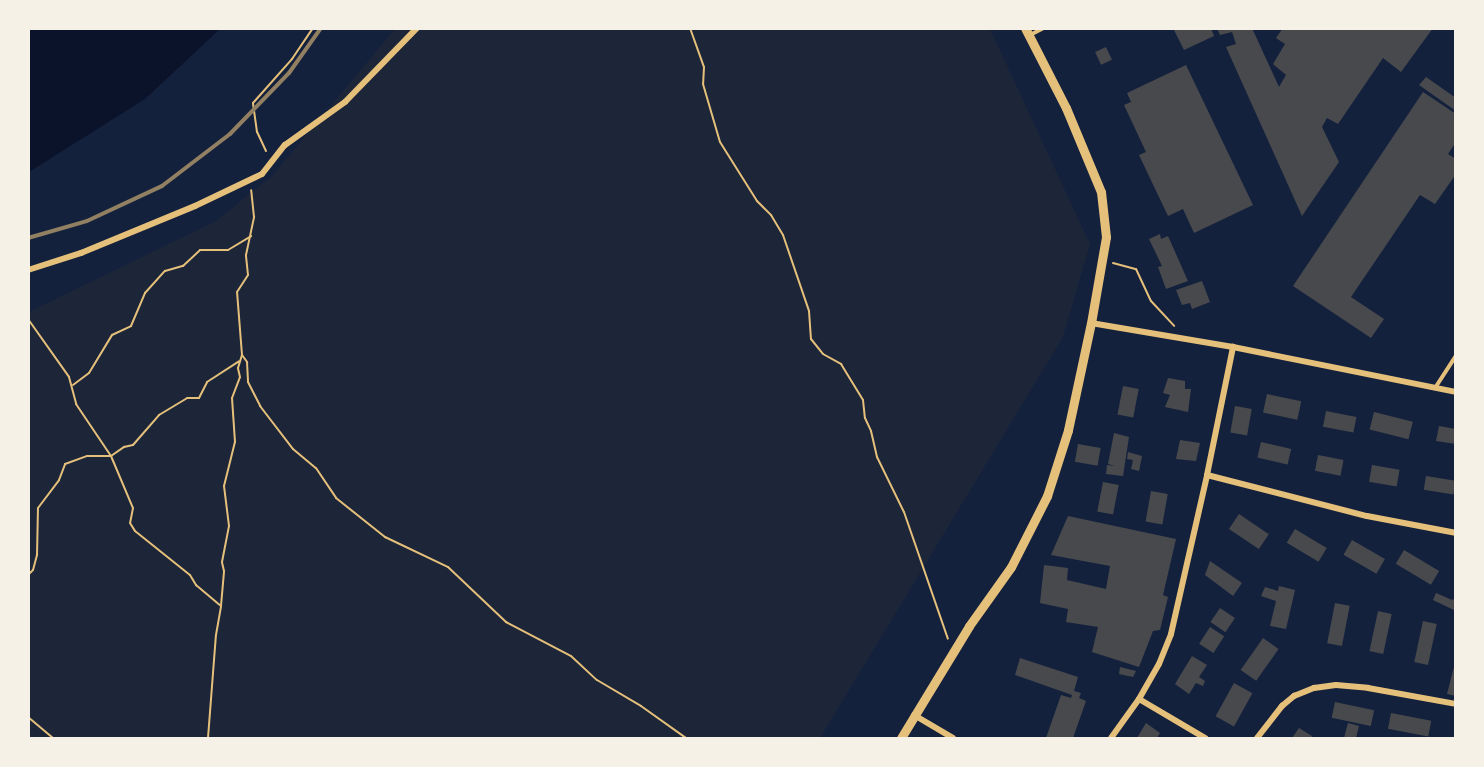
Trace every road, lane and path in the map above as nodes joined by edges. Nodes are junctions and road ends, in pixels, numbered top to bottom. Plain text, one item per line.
1 (314, 28) edge
2 (417, 28) edge
3 (690, 28) edge
4 (1044, 28) edge
5 (1026, 32) edge
6 (273, 160) junction
7 (262, 174) junction
8 (251, 236) junction
9 (1102, 261) junction
10 (28, 270) edge
11 (28, 319) edge
12 (1091, 323) junction
13 (1189, 339) junction
14 (1233, 347) junction
15 (242, 355) junction
16 (1455, 356) edge
17 (239, 361) junction
18 (73, 385) junction
19 (1435, 387) junction
20 (1455, 392) edge
21 (111, 456) junction
22 (1207, 475) junction
23 (1455, 533) edge
24 (28, 575) edge
25 (221, 606) junction
26 (952, 654) junction
27 (1139, 699) junction
28 (1455, 704) edge
29 (914, 715) junction
30 (28, 717) edge
31 (53, 738) edge
32 (208, 738) edge
33 (686, 738) edge
34 (901, 738) edge
35 (953, 738) edge
36 (1111, 738) edge
37 (1205, 738) edge
38 (1257, 738) edge

1 - 6 path
2 - 6 street
3 - 26 path
4 - 5 lane
5 - 9 street
6 - 7 street
7 - 8 path
7 - 10 street
8 - 15 path
8 - 18 path
9 - 12 street
9 - 13 path
11 - 18 path
12 - 13 street
12 - 26 street
13 - 14 street
14 - 19 street
14 - 22 street
15 - 17 path
15 - 33 path
16 - 19 lane
17 - 21 path
17 - 25 path
18 - 21 path
19 - 20 street
21 - 24 path
21 - 25 path
22 - 23 street
22 - 27 street
25 - 32 path
26 - 29 street
27 - 36 street
27 - 37 street
28 - 38 street
29 - 34 street
29 - 35 street
30 - 31 path

